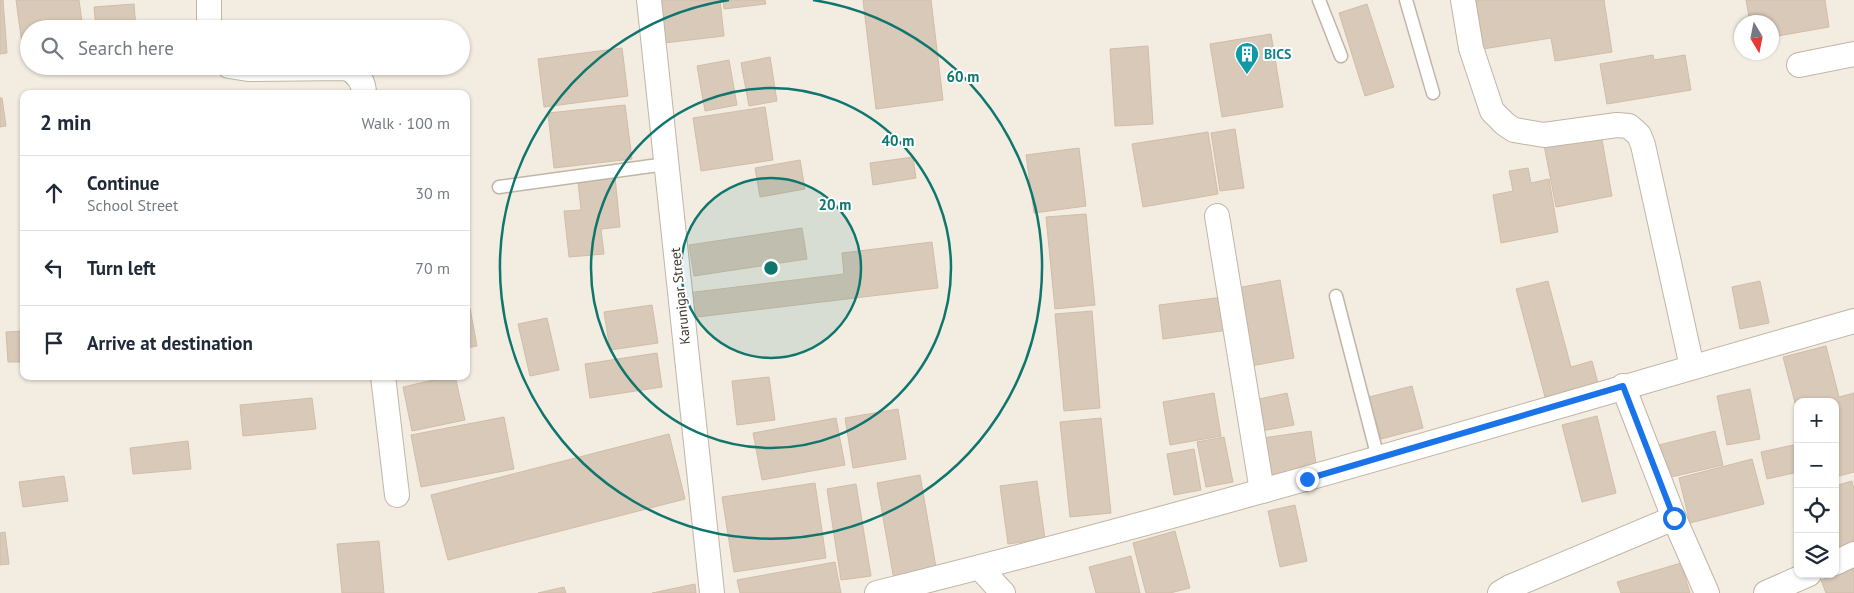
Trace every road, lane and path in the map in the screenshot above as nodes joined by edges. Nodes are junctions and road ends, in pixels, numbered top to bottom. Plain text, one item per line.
1 (209, 0) edge
2 (649, 0) edge
3 (1319, 0) edge
4 (1406, 0) edge
5 (1463, 0) edge
6 (209, 20) edge
7 (1854, 54) edge
8 (1341, 56) dead end
9 (1799, 65) dead end
10 (357, 75) edge
11 (364, 90) edge
12 (1433, 93) dead end
13 (666, 164) junction
14 (499, 187) dead end
15 (1217, 216) dead end
16 (1336, 296) dead end
17 (1854, 321) edge
18 (1692, 367) junction
19 (383, 380) edge
20 (1623, 386) junction
21 (1378, 458) junction
22 (1262, 491) junction
23 (397, 495) dead end
24 (1674, 518) junction
25 (1854, 554) edge
26 (1839, 561) edge
27 (980, 568) junction
28 (1800, 578) edge
29 (712, 593) edge
30 (877, 593) edge
31 (1003, 593) edge
32 (1500, 593) edge
33 (1707, 593) edge
34 (1766, 593) edge

1 - 6 street
2 - 13 street, Karunigar Street
3 - 8 lane
4 - 12 lane
5 - 18 street
7 - 9 street
10 - 11 street
13 - 14 lane
13 - 29 street, Karunigar Street
15 - 22 street
16 - 21 lane
17 - 18 street
18 - 20 street
19 - 23 street
20 - 21 street
20 - 24 street
21 - 22 street
22 - 27 street
24 - 32 street
24 - 33 street
25 - 26 street
27 - 30 street
27 - 31 street
28 - 34 street

